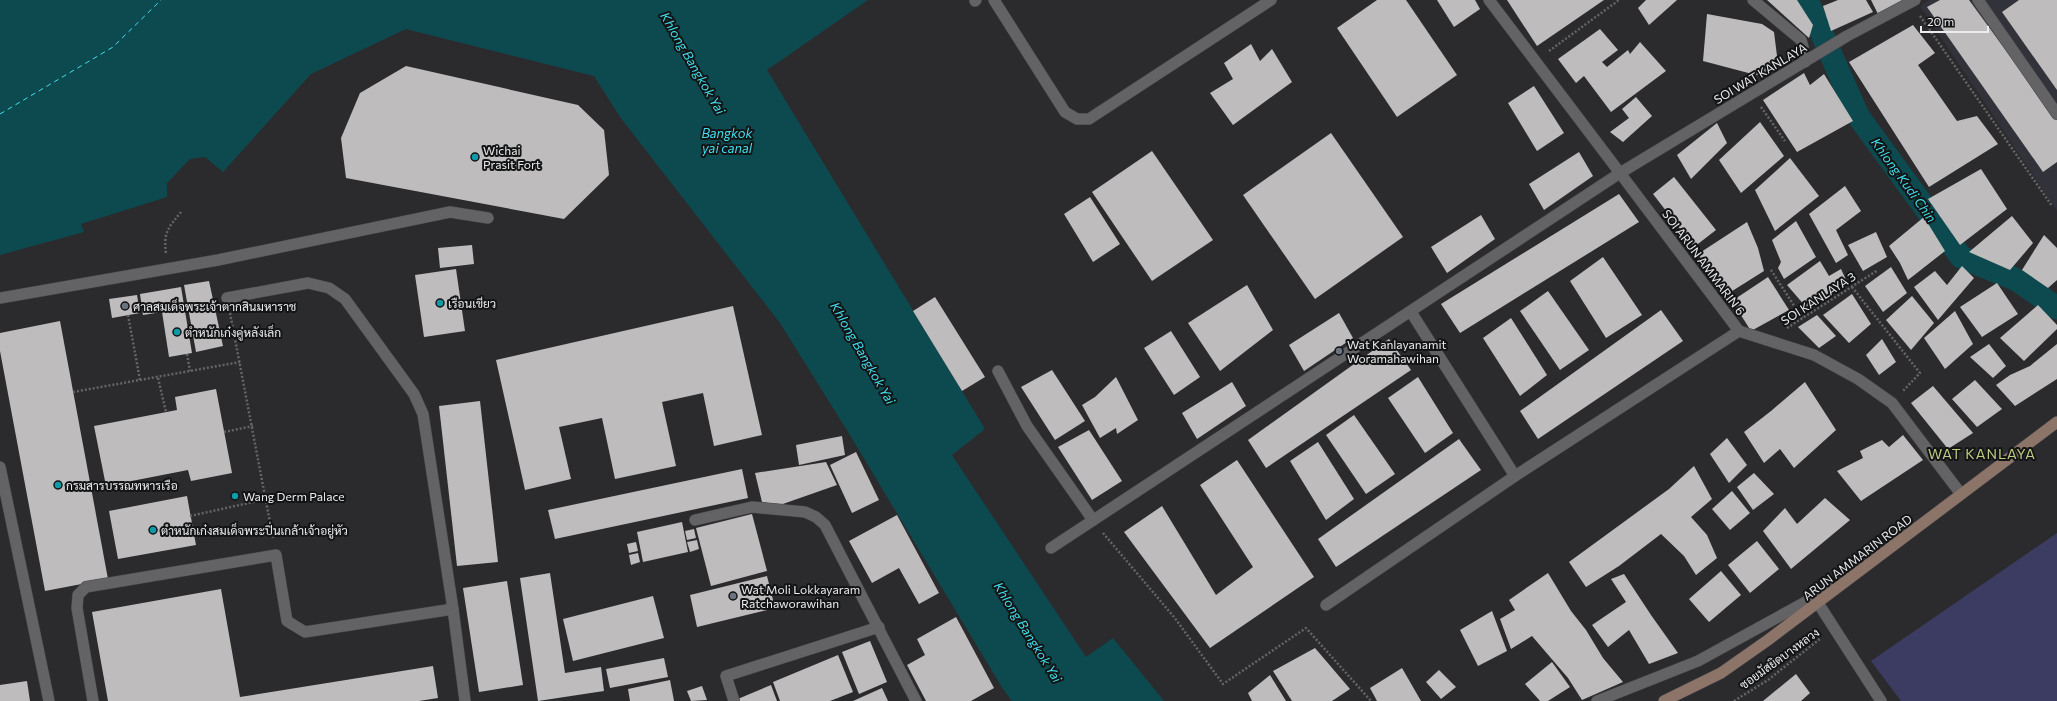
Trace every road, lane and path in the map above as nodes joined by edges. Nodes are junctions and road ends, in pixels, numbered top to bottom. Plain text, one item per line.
1 (994, 0) edge
2 (1271, 0) edge
3 (1490, 0) edge
4 (1619, 0) edge
5 (1753, 0) edge
6 (1978, 0) edge
7 (1913, 1) edge
8 (1807, 60) junction
9 (1535, 61) junction
10 (1752, 94) junction
11 (2057, 114) edge
12 (1785, 141) dead end
13 (1620, 173) junction
14 (2052, 206) dead end
15 (181, 212) dead end
16 (488, 218) dead end
17 (168, 269) junction
18 (1772, 270) dead end
19 (1878, 270) dead end
20 (1852, 287) junction
21 (0, 298) edge
22 (227, 298) joint
23 (1411, 312) junction
24 (128, 315) dead end
25 (1802, 318) junction
26 (1739, 331) junction
27 (1768, 340) junction
28 (187, 354) dead end
29 (240, 362) junction
30 (998, 371) dead end
31 (190, 372) junction
32 (158, 378) junction
33 (140, 380) junction
34 (73, 392) dead end
35 (1892, 403) junction
36 (166, 412) dead end
37 (2057, 422) edge
38 (253, 426) junction
39 (224, 432) dead end
40 (0, 467) edge
41 (1515, 476) junction
42 (1961, 494) junction
43 (267, 500) junction
44 (190, 516) dead end
45 (695, 520) dead end
46 (1093, 520) junction
47 (1051, 548) dead end
48 (276, 555) junction
49 (1850, 578) junction
50 (1818, 603) junction
51 (1326, 605) dead end
52 (453, 609) junction
53 (879, 627) junction
54 (1834, 628) junction
55 (1666, 700) edge
56 (49, 701) edge
57 (93, 701) edge
58 (465, 701) edge
59 (734, 701) edge
60 (916, 701) edge
61 (1371, 701) edge
62 (1597, 701) edge
63 (1734, 701) edge
64 (1881, 701) edge

1 - 2 street
3 - 9 street, SOI ARUN AMMARIN 6
4 - 9 path
5 - 8 street
6 - 11 street
7 - 8 street, SOI WAT KANLAYA
7 - 14 path
8 - 10 street, SOI WAT KANLAYA
9 - 13 street, SOI ARUN AMMARIN 6
10 - 12 path
10 - 13 street, SOI WAT KANLAYA
13 - 23 street, SOI WAT KANLAYA
13 - 26 street, SOI ARUN AMMARIN 6
15 - 17 path
16 - 17 street
17 - 21 street
18 - 25 path
19 - 20 path, SOI KANLAYA 3
20 - 25 path, SOI KANLAYA 3
20 - 35 path
22 - 29 path
22 - 52 street
23 - 41 street
23 - 46 street, SOI WAT KANLAYA
24 - 33 path
25 - 27 path, SOI KANLAYA 3
26 - 27 street, SOI ARUN AMMARIN 6
26 - 41 street
27 - 35 street, SOI ARUN AMMARIN 6
28 - 31 path
29 - 31 path
29 - 38 path
30 - 46 street
31 - 32 path
32 - 33 path
32 - 36 path
33 - 34 path
35 - 42 street, SOI ARUN AMMARIN 6
37 - 42 main road, ARUN AMMARIN ROAD
38 - 39 path
38 - 43 path
40 - 56 street
41 - 51 street
42 - 49 main road, ARUN AMMARIN ROAD
43 - 44 path
43 - 48 path
45 - 53 street
46 - 47 street, SOI WAT KANLAYA
46 - 61 path
48 - 52 street
48 - 57 street
49 - 50 main road, ARUN AMMARIN ROAD
49 - 62 street
50 - 54 street
50 - 55 main road, ARUN AMMARIN ROAD
52 - 58 street
53 - 59 street
53 - 60 street
54 - 63 path, ซอยมัสยิดบางหลวง
54 - 64 street

